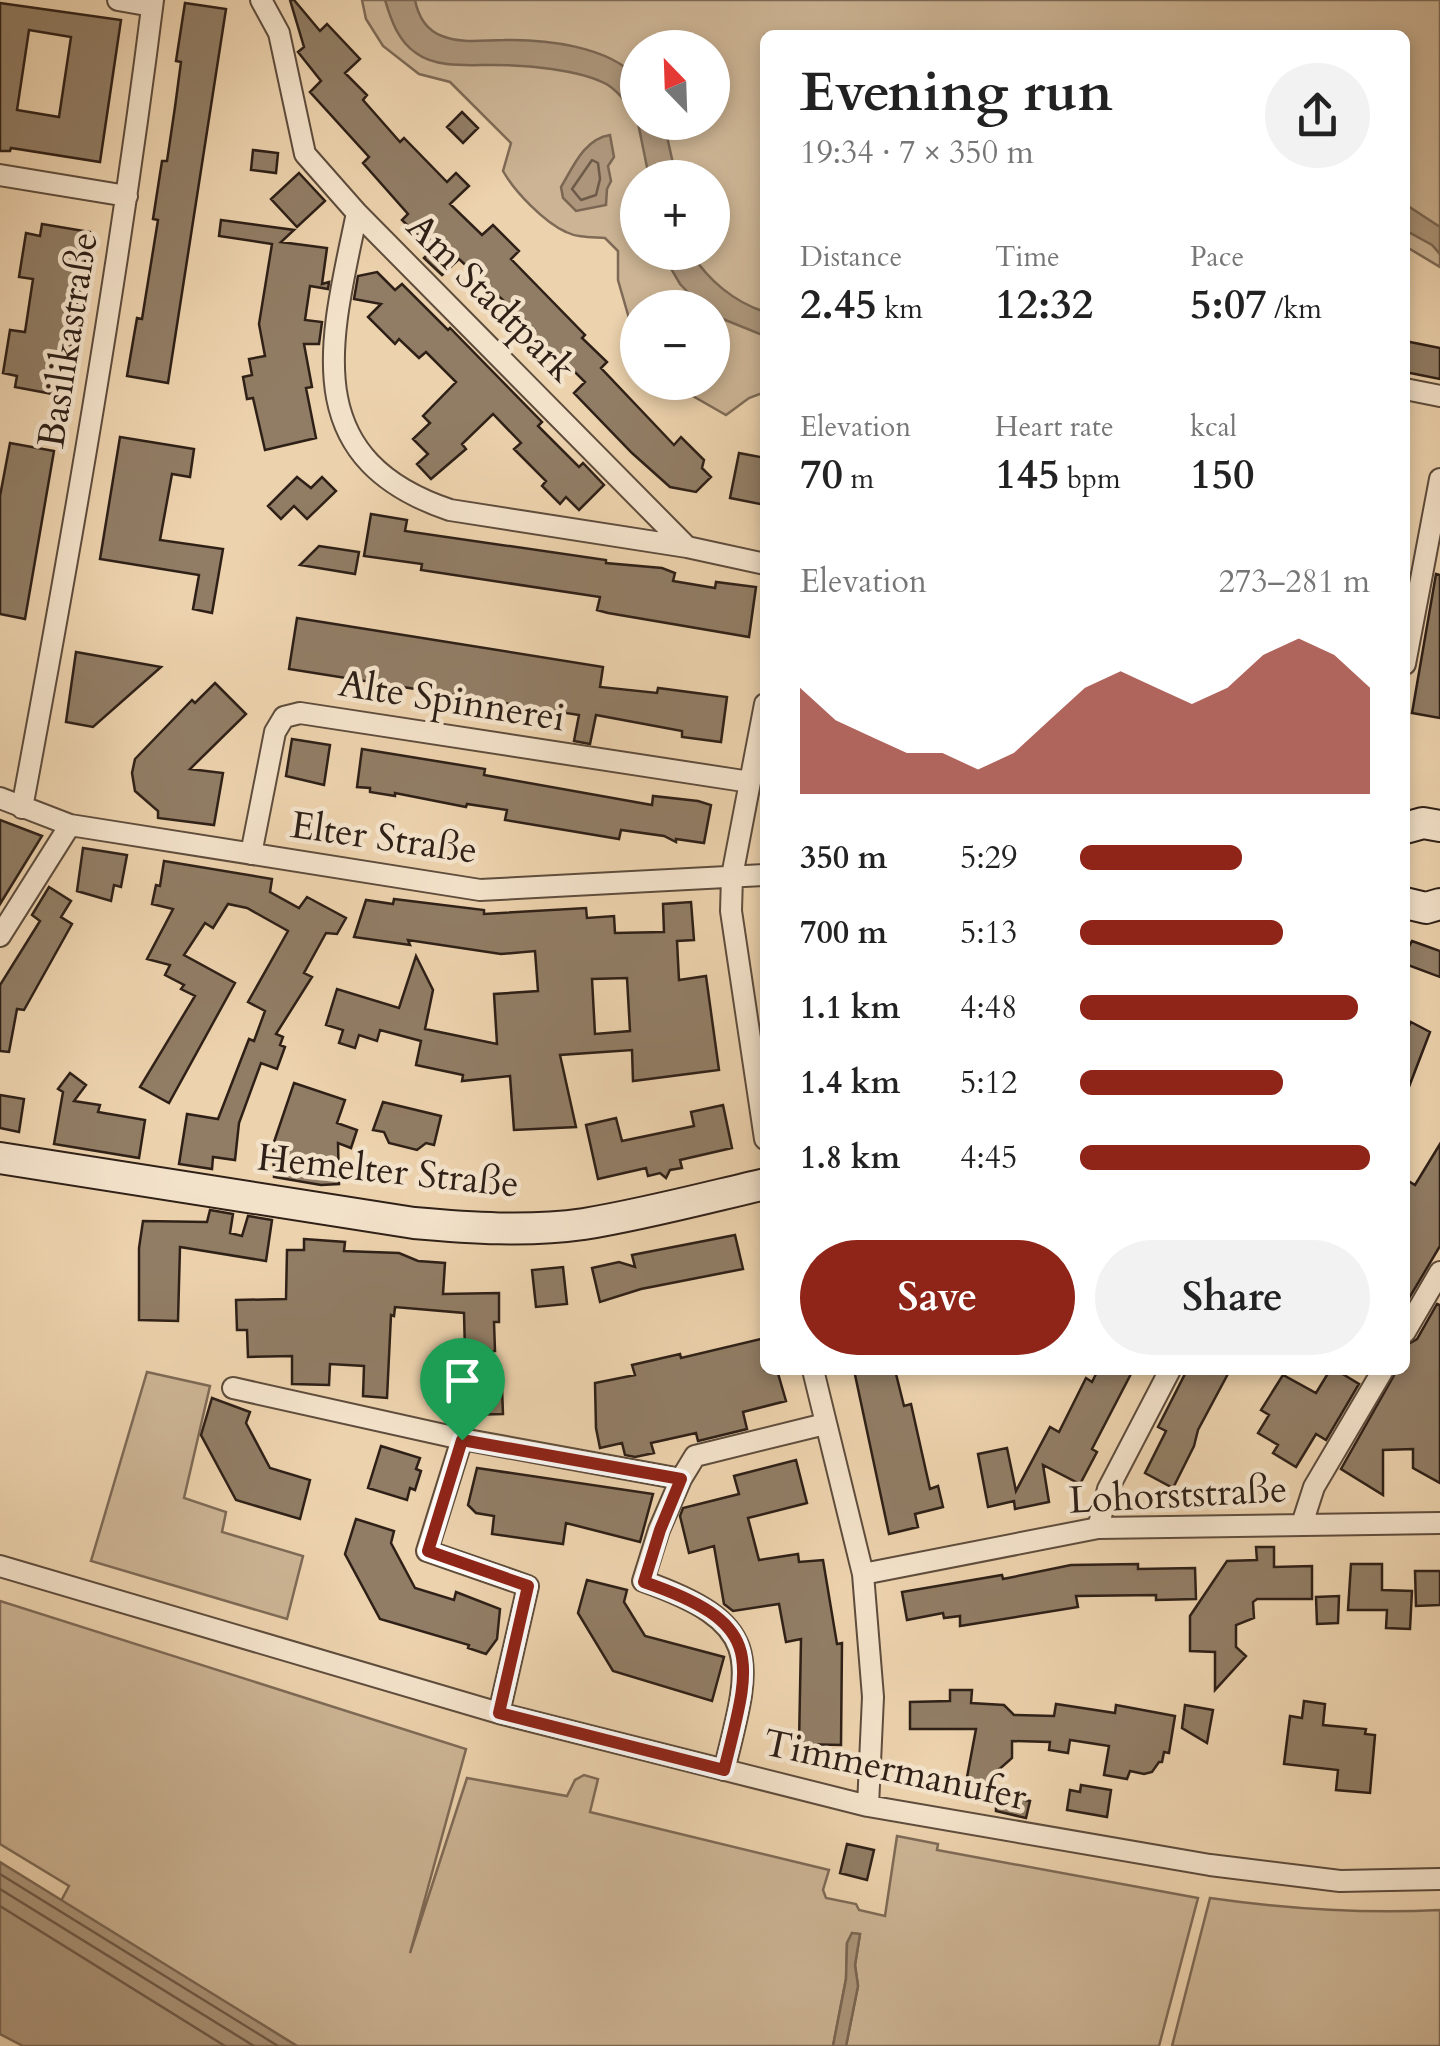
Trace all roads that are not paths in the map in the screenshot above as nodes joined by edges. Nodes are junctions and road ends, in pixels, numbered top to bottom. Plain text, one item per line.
1 (118, 0) edge
2 (261, 0) edge
3 (152, 3) edge
4 (0, 175) edge
5 (127, 196) junction
6 (358, 213) junction
7 (1410, 390) edge
8 (1440, 396) edge
9 (1440, 480) edge
10 (687, 546) junction
11 (760, 563) edge
12 (1410, 638) edge
13 (760, 730) edge
14 (750, 782) junction
15 (0, 798) edge
16 (22, 808) junction
17 (70, 824) junction
18 (1440, 826) edge
19 (1410, 827) edge
20 (251, 854) junction
21 (732, 876) junction
22 (760, 876) edge
23 (0, 936) edge
24 (760, 1106) edge
25 (0, 1158) edge
26 (760, 1185) edge
27 (1440, 1272) edge
28 (1410, 1323) edge
29 (814, 1375) edge
30 (1167, 1375) edge
31 (1379, 1375) edge
32 (233, 1388) dead end
33 (825, 1424) junction
34 (462, 1440) junction
35 (681, 1479) junction
36 (1440, 1523) edge
37 (1302, 1524) junction
38 (1098, 1528) junction
39 (0, 1566) edge
40 (862, 1574) junction
41 (499, 1713) junction
42 (724, 1770) junction
43 (868, 1806) junction
44 (1440, 1879) edge

1 - 3 street
2 - 6 street, Am Stadtpark
3 - 5 street, Basilikastraße
4 - 5 street
5 - 16 street, Basilikastraße
6 - 10 street, Am Stadtpark
6 - 10 street
7 - 8 street
9 - 12 street
10 - 11 street
13 - 14 street
14 - 20 street, Alte Spinnerei
14 - 21 street
15 - 16 street, Elter Straße
16 - 17 street, Elter Straße
17 - 20 street, Elter Straße
17 - 23 street
18 - 19 main road
20 - 21 street, Elter Straße
21 - 22 street, Elter Straße
21 - 24 street
25 - 26 main road, Hemelter Straße
27 - 28 street
29 - 33 street
30 - 38 street
31 - 37 street
32 - 34 street
33 - 35 street
33 - 40 street
34 - 35 street
34 - 41 street
35 - 42 street
36 - 37 street, Lohorststraße
37 - 38 street, Lohorststraße
38 - 40 street, Lohorststraße
39 - 41 street, Timmermanufer
40 - 43 street
41 - 42 street, Timmermanufer
42 - 43 street, Timmermanufer
43 - 44 street, Timmermanufer

